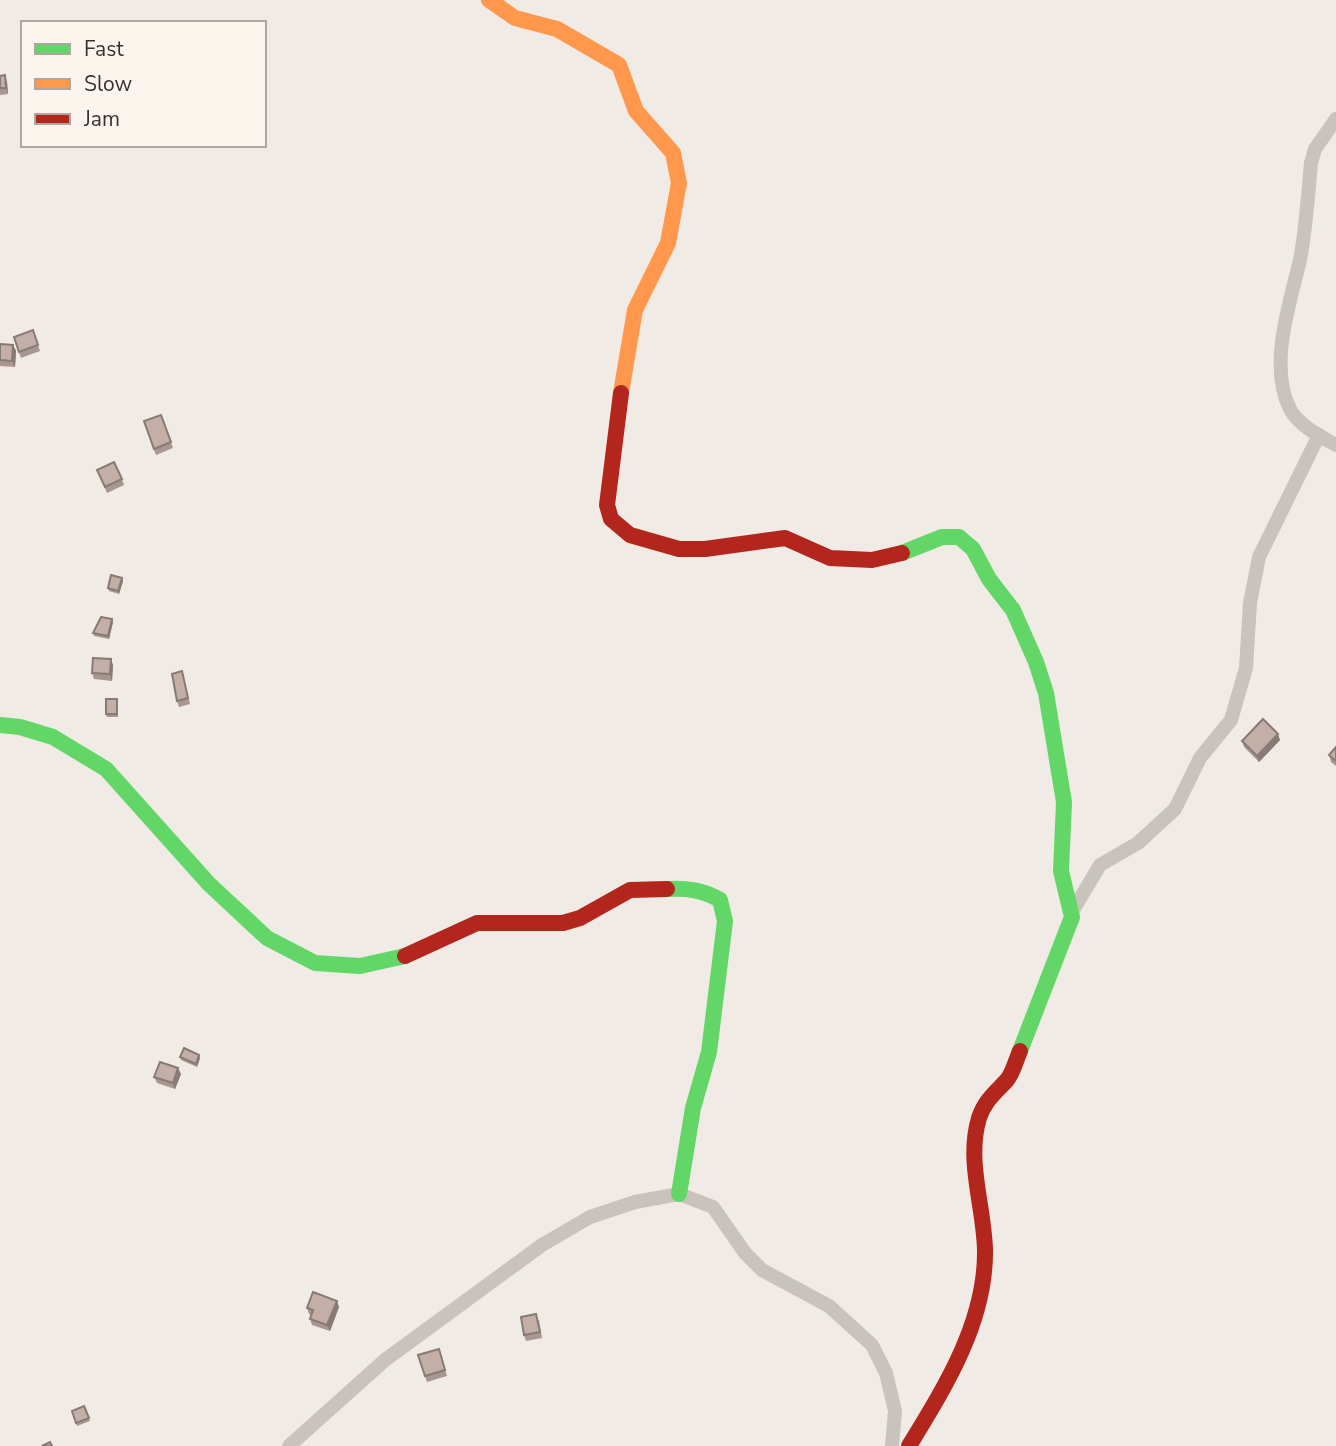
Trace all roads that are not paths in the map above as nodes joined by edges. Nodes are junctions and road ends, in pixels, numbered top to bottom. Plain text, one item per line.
1 (489, 0) edge
2 (1336, 119) edge
3 (1319, 435) junction
4 (1336, 445) edge
5 (0, 725) edge
6 (1072, 912) junction
7 (679, 1194) junction
8 (289, 1446) edge
9 (891, 1446) edge
10 (909, 1446) edge

1 - 6 street
2 - 3 street
3 - 4 street
3 - 6 street
5 - 7 street
6 - 10 street
7 - 8 street
7 - 9 street

